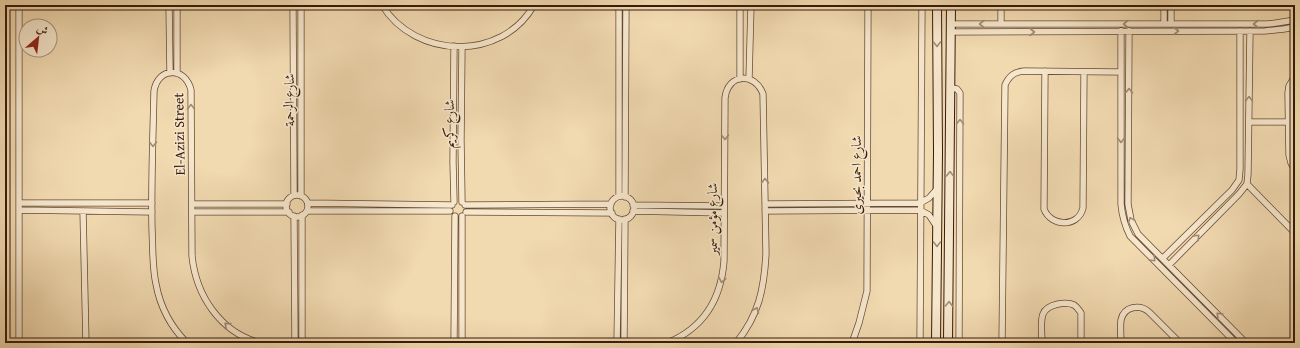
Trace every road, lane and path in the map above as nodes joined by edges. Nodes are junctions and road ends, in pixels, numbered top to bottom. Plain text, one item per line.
1 (19, 5) edge
2 (169, 5) edge
3 (177, 5) edge
4 (293, 5) edge
5 (301, 5) edge
6 (382, 5) edge
7 (534, 5) edge
8 (619, 5) edge
9 (626, 5) edge
10 (740, 5) edge
11 (751, 5) edge
12 (868, 5) edge
13 (922, 5) edge
14 (937, 5) edge
15 (951, 5) edge
16 (1001, 5) edge
17 (1164, 5) edge
18 (1171, 5) edge
19 (1295, 20) edge
20 (1001, 24) junction
21 (1164, 24) junction
22 (1171, 24) junction
23 (1295, 27) edge
24 (951, 28) junction
25 (1121, 31) junction
26 (1129, 31) junction
27 (1240, 31) junction
28 (1250, 31) junction
29 (454, 46) junction
30 (462, 46) junction
31 (1045, 71) junction
32 (1084, 72) junction
33 (1121, 72) junction
34 (170, 73) junction
35 (177, 73) junction
36 (1295, 76) edge
37 (740, 79) junction
38 (748, 79) junction
39 (951, 88) junction
40 (454, 89) junction
41 (462, 89) junction
42 (1248, 122) junction
43 (1288, 122) junction
44 (938, 152) junction
45 (950, 152) junction
46 (1293, 161) edge
47 (1295, 170) edge
48 (1247, 184) junction
49 (937, 189) junction
50 (294, 195) junction
51 (301, 196) junction
52 (619, 196) junction
53 (626, 196) junction
54 (19, 203) junction
55 (152, 203) junction
56 (308, 203) junction
57 (453, 203) junction
58 (868, 203) junction
59 (920, 203) junction
60 (192, 204) junction
61 (287, 204) junction
62 (464, 204) junction
63 (611, 204) junction
64 (765, 204) junction
65 (724, 206) junction
66 (633, 208) junction
67 (19, 210) junction
68 (868, 210) junction
69 (920, 210) junction
70 (83, 211) junction
71 (450, 211) junction
72 (765, 211) junction
73 (152, 212) junction
74 (192, 212) junction
75 (304, 213) junction
76 (612, 213) junction
77 (724, 213) junction
78 (292, 214) junction
79 (464, 214) junction
80 (454, 216) junction
81 (622, 219) junction
82 (937, 227) junction
83 (1295, 233) edge
84 (1162, 258) junction
85 (1169, 265) junction
86 (1174, 337) junction
87 (1230, 337) junction
88 (19, 343) edge
89 (86, 343) edge
90 (187, 343) edge
91 (261, 343) edge
92 (294, 343) edge
93 (302, 343) edge
94 (453, 343) edge
95 (463, 343) edge
96 (617, 343) edge
97 (624, 343) edge
98 (668, 343) edge
99 (736, 343) edge
100 (852, 343) edge
101 (920, 343) edge
102 (936, 343) edge
103 (948, 343) edge
104 (959, 343) edge
105 (1002, 343) edge
106 (1042, 343) edge
107 (1081, 343) edge
108 (1121, 343) edge
109 (1168, 343) edge
110 (1180, 343) edge
111 (1225, 343) edge
112 (1236, 343) edge
113 (1246, 343) edge

1 - 54 street
2 - 34 street
3 - 35 street
4 - 50 street, شارع الرحمة
5 - 51 street, شارع الرحمة
6 - 29 street
7 - 30 street
8 - 52 street
9 - 53 street
10 - 37 street
11 - 38 street
12 - 58 street, شارع احمد بحيرى
13 - 59 street
14 -> 44 street
15 - 24 street
16 - 20 street
17 - 21 street
18 - 22 street
19 -> 22 street
21 -> 20 street
20 -> 24 street
21 - 22 street
23 - 28 street
24 -> 25 street
24 - 39 street
25 - 26 street
25 - 33 street
26 -> 27 street
84 -> 26 street
27 - 28 street
27 - 84 street
42 -> 28 street
29 - 30 street
29 - 40 street, شارع كريم
30 - 41 street, شارع كريم
31 - 32 street
31 - 32 street
31 - 105 street
32 - 33 street
33 -> 87 street
34 - 35 street, El-Azizi Street
34 -> 55 street, El-Azizi Street
60 -> 35 street, El-Azizi Street
36 - 43 street
37 - 38 street
37 -> 65 street, شارع مؤمن سمير
64 -> 38 street
39 - 45 street
104 -> 39 street
40 - 41 street
40 - 57 street, شارع كريم
41 - 62 street, شارع كريم
42 - 43 street
42 - 48 street
43 - 46 street
44 - 45 street
44 - 49 street
103 -> 45 street
46 - 47 street
48 - 83 street
85 -> 48 street
49 - 59 street
49 - 82 street
50 - 51 street
50 - 61 street
51 - 56 street
52 - 53 street
52 - 63 street
53 - 66 street
54 - 55 street
54 - 67 street
55 - 73 street, El-Azizi Street
56 - 57 street
56 - 75 street
57 - 62 street
57 - 71 street
58 - 59 street
58 - 64 street
58 - 68 street, شارع احمد بحيرى
59 - 69 street
60 - 61 street
60 - 74 street, El-Azizi Street
61 - 78 street
62 - 63 street
62 - 79 street
63 - 76 street
64 - 72 street
65 - 66 street
65 - 77 street, شارع مؤمن سمير
66 - 77 street
66 - 81 street
67 - 70 street
67 - 88 street
68 - 69 street
68 - 72 street
68 - 100 street, شارع احمد بحيرى
69 - 82 street
69 - 101 street
70 - 73 street
70 - 89 street
71 - 75 street
71 - 80 street
99 -> 72 street
73 - 90 street, El-Azizi Street
74 - 78 street
91 -> 74 street, El-Azizi Street
75 - 78 street
75 - 93 street
76 - 79 street
76 - 81 street
77 -> 98 street, شارع مؤمن سمير
78 - 92 street
79 - 80 street
79 - 95 street
80 - 94 street
81 - 96 street
81 - 97 street
82 -> 102 street
84 - 85 street
113 -> 85 street
86 - 108 street
86 - 109 street
86 - 110 street
87 - 111 street
87 - 112 street
94 - 95 street
106 - 107 street

